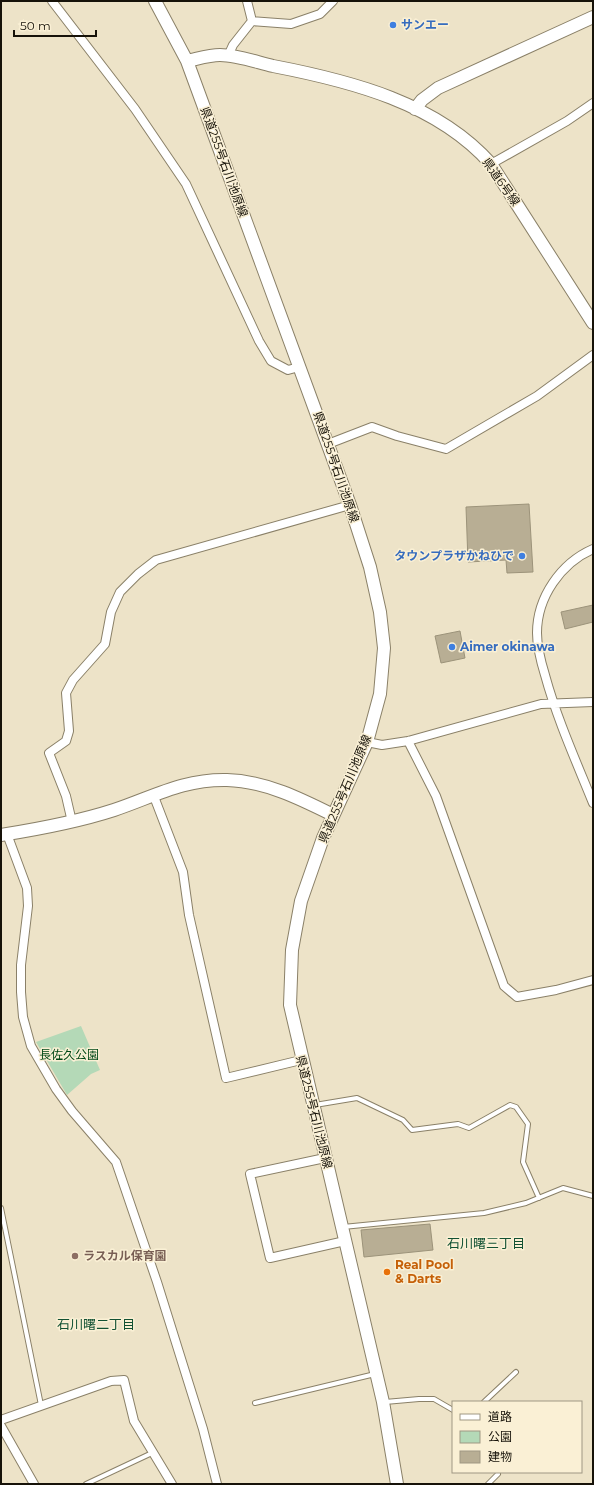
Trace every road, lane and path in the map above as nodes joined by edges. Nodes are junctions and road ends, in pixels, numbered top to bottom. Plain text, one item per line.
1 (52, 1) edge
2 (155, 1) edge
3 (247, 1) edge
4 (333, 1) edge
5 (593, 16) edge
6 (252, 21) junction
7 (228, 56) junction
8 (187, 61) junction
9 (593, 103) edge
10 (415, 109) junction
11 (491, 164) junction
12 (593, 322) edge
13 (593, 355) edge
14 (300, 367) junction
15 (328, 444) junction
16 (350, 505) junction
17 (593, 549) edge
18 (593, 702) edge
19 (553, 703) junction
20 (408, 741) junction
21 (367, 742) junction
22 (153, 794) junction
23 (593, 803) edge
24 (333, 815) junction
25 (72, 822) junction
26 (4, 835) edge
27 (593, 980) edge
28 (302, 1060) junction
29 (312, 1106) junction
30 (325, 1158) junction
31 (593, 1196) edge
32 (539, 1198) junction
33 (1, 1208) edge
34 (342, 1227) junction
35 (345, 1241) junction
36 (516, 1372) dead end
37 (376, 1374) junction
38 (485, 1401) edge
39 (383, 1402) junction
40 (255, 1403) dead end
41 (41, 1405) junction
42 (452, 1409) edge
43 (1, 1420) edge
44 (1, 1426) edge
45 (152, 1453) junction
46 (498, 1474) dead end
47 (34, 1484) edge
48 (86, 1484) edge
49 (172, 1484) edge
50 (217, 1484) edge
51 (397, 1484) edge
52 (488, 1484) edge

1 - 14 street
2 - 8 main road, 県道255号石川池原線
3 - 6 street
4 - 6 street
5 - 10 main road
6 - 7 street
7 - 8 main road, 県道6号線
7 - 10 main road, 県道6号線
8 - 14 main road, 県道255号石川池原線
9 - 11 street
10 - 11 main road, 県道6号線
11 - 12 main road, 県道6号線
13 - 15 street
14 - 15 main road, 県道255号石川池原線
15 - 16 main road, 県道255号石川池原線
16 - 21 main road, 県道255号石川池原線
16 - 25 street
17 - 19 street
18 - 19 street
19 - 20 street
19 - 23 street
20 - 21 street
20 - 27 street
21 - 24 main road, 県道255号石川池原線
22 - 24 main road
22 - 25 main road
22 - 28 street
24 - 28 main road, 県道255号石川池原線
25 - 26 main road
26 - 50 street
28 - 29 main road, 県道255号石川池原線
29 - 30 main road, 県道255号石川池原線
29 - 32 lane
30 - 34 main road, 県道255号石川池原線
30 - 35 street
31 - 32 lane
32 - 34 lane
33 - 41 lane
34 - 35 main road, 県道255号石川池原線
35 - 37 main road, 県道255号石川池原線
36 - 38 lane
37 - 39 main road, 県道255号石川池原線
37 - 40 lane
39 - 42 lane
39 - 51 main road, 県道255号石川池原線
41 - 43 street
41 - 45 street
44 - 47 street
45 - 48 lane
45 - 49 street
46 - 52 lane

